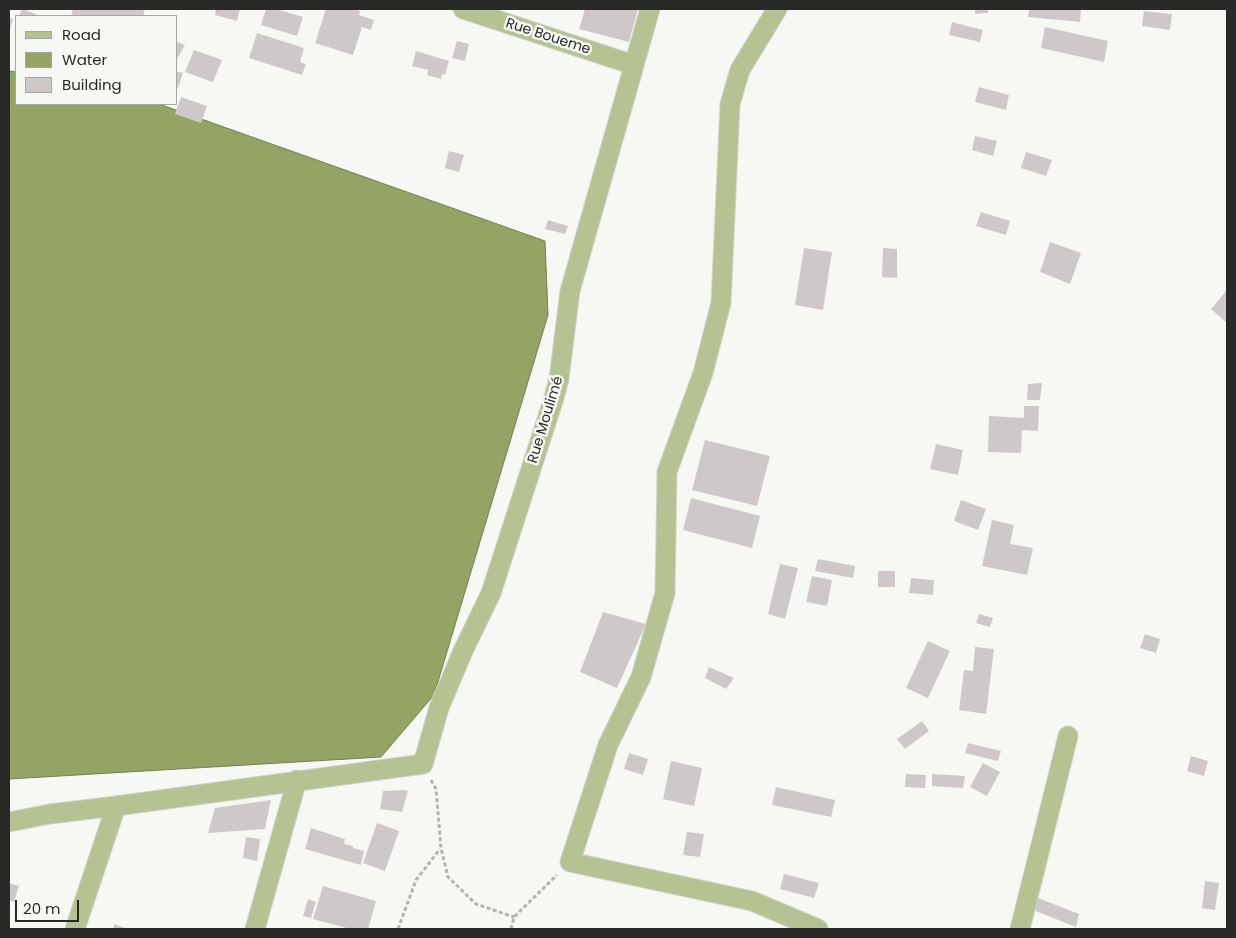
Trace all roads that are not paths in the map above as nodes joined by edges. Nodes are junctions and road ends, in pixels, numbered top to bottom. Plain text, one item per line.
1 (650, 9) edge
2 (777, 9) edge
3 (469, 10) edge
4 (634, 65) junction
5 (1068, 736) dead end
6 (297, 780) junction
7 (116, 806) junction
8 (9, 822) edge
9 (75, 929) edge
10 (255, 929) edge
11 (818, 929) edge
12 (1020, 929) edge

1 - 4 street, Rue Moulimé
2 - 11 street
3 - 4 street, Rue Boueme
4 - 6 street, Rue Moulimé
5 - 12 street
6 - 7 street
6 - 10 street
7 - 8 street
7 - 9 street

